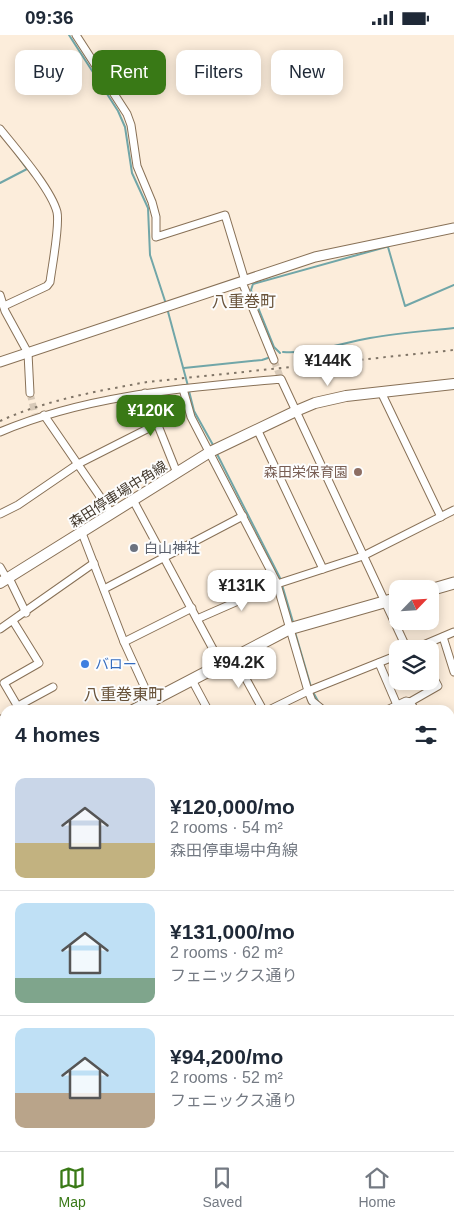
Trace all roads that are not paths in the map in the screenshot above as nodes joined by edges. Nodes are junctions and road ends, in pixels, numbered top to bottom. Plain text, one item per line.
1 (76, 35) edge
2 (0, 129) edge
3 (454, 228) edge
4 (244, 281) junction
5 (0, 295) edge
6 (4, 306) junction
7 (28, 353) junction
8 (274, 360) tunnel mouth
9 (0, 362) edge
10 (454, 384) edge
11 (182, 389) junction
12 (381, 392) junction
13 (30, 393) tunnel mouth
14 (145, 393) junction
15 (296, 411) junction
16 (44, 415) junction
17 (158, 424) junction
18 (257, 429) junction
19 (0, 432) edge
20 (214, 450) junction
21 (78, 464) junction
22 (177, 473) junction
23 (133, 501) junction
24 (454, 509) edge
25 (112, 514) junction
26 (0, 515) edge
27 (243, 516) junction
28 (440, 517) junction
29 (82, 533) junction
30 (363, 556) junction
31 (165, 558) junction
32 (94, 563) junction
33 (0, 567) edge
34 (323, 569) junction
35 (5, 580) edge
36 (454, 583) edge
37 (277, 584) junction
38 (439, 587) edge
39 (104, 589) junction
40 (389, 601) edge
41 (385, 602) junction
42 (192, 608) junction
43 (26, 613) junction
44 (197, 619) junction
45 (13, 621) junction
46 (0, 629) edge
47 (289, 629) junction
48 (454, 632) edge
49 (443, 637) junction
50 (403, 640) edge
51 (436, 640) edge
52 (124, 642) junction
53 (234, 657) junction
54 (389, 659) edge
55 (379, 663) junction
56 (221, 664) junction
57 (454, 672) edge
58 (192, 679) junction
59 (53, 687) dead end
60 (431, 690) edge
61 (308, 691) junction
62 (410, 702) junction
63 (15, 705) edge
64 (22, 705) edge
65 (153, 705) edge
66 (154, 705) edge
67 (205, 705) edge
68 (260, 705) edge
69 (279, 705) edge
70 (317, 705) edge
71 (397, 705) joint
72 (412, 705) edge
73 (399, 1151) edge
74 (435, 1151) edge

1 - 4 street
2 - 6 street
3 - 4 street
4 - 7 street
4 - 8 street
5 - 6 street
6 - 7 street
7 - 9 street
7 - 13 street
10 - 12 main road, 森田停車場中角線
11 - 14 street
11 - 15 street
11 - 20 street
12 - 15 main road, 森田停車場中角線
12 - 28 street
14 - 16 street
14 - 17 street
15 - 18 main road, 森田停車場中角線
15 - 30 street
16 - 19 street
16 - 21 street
17 - 21 street
17 - 22 street
18 - 20 main road, 森田停車場中角線
18 - 34 street
20 - 22 main road, 森田停車場中角線
20 - 27 street
21 - 25 street
21 - 26 street
22 - 23 main road, 森田停車場中角線
23 - 25 main road, 森田停車場中角線
23 - 31 street
24 - 28 street
25 - 29 main road, 森田停車場中角線
27 - 31 street
27 - 37 street
28 - 30 street
29 - 32 street
29 - 35 main road, 森田停車場中角線
30 - 34 street
30 - 41 street
31 - 39 street
31 - 42 street
32 - 39 street
32 - 43 street
33 - 35 street
34 - 37 street
35 - 43 street
36 - 38 main road
37 - 44 street
37 - 47 street
39 - 52 street
40 - 41 main road
41 - 47 main road
41 - 50 street
42 - 44 street
42 - 52 street
43 - 45 street
44 - 56 street
45 - 46 street
45 - 63 street
47 - 53 main road
47 - 61 street
48 - 49 street
49 - 51 street
49 - 57 street
52 - 65 street
53 - 56 main road
53 - 68 street
54 - 55 street
55 - 61 street
55 - 71 street
56 - 58 main road
58 - 66 main road
58 - 67 street
59 - 64 street
60 - 62 street
61 - 69 street
61 - 70 street
62 - 71 street
62 - 72 street
73 - 74 street

